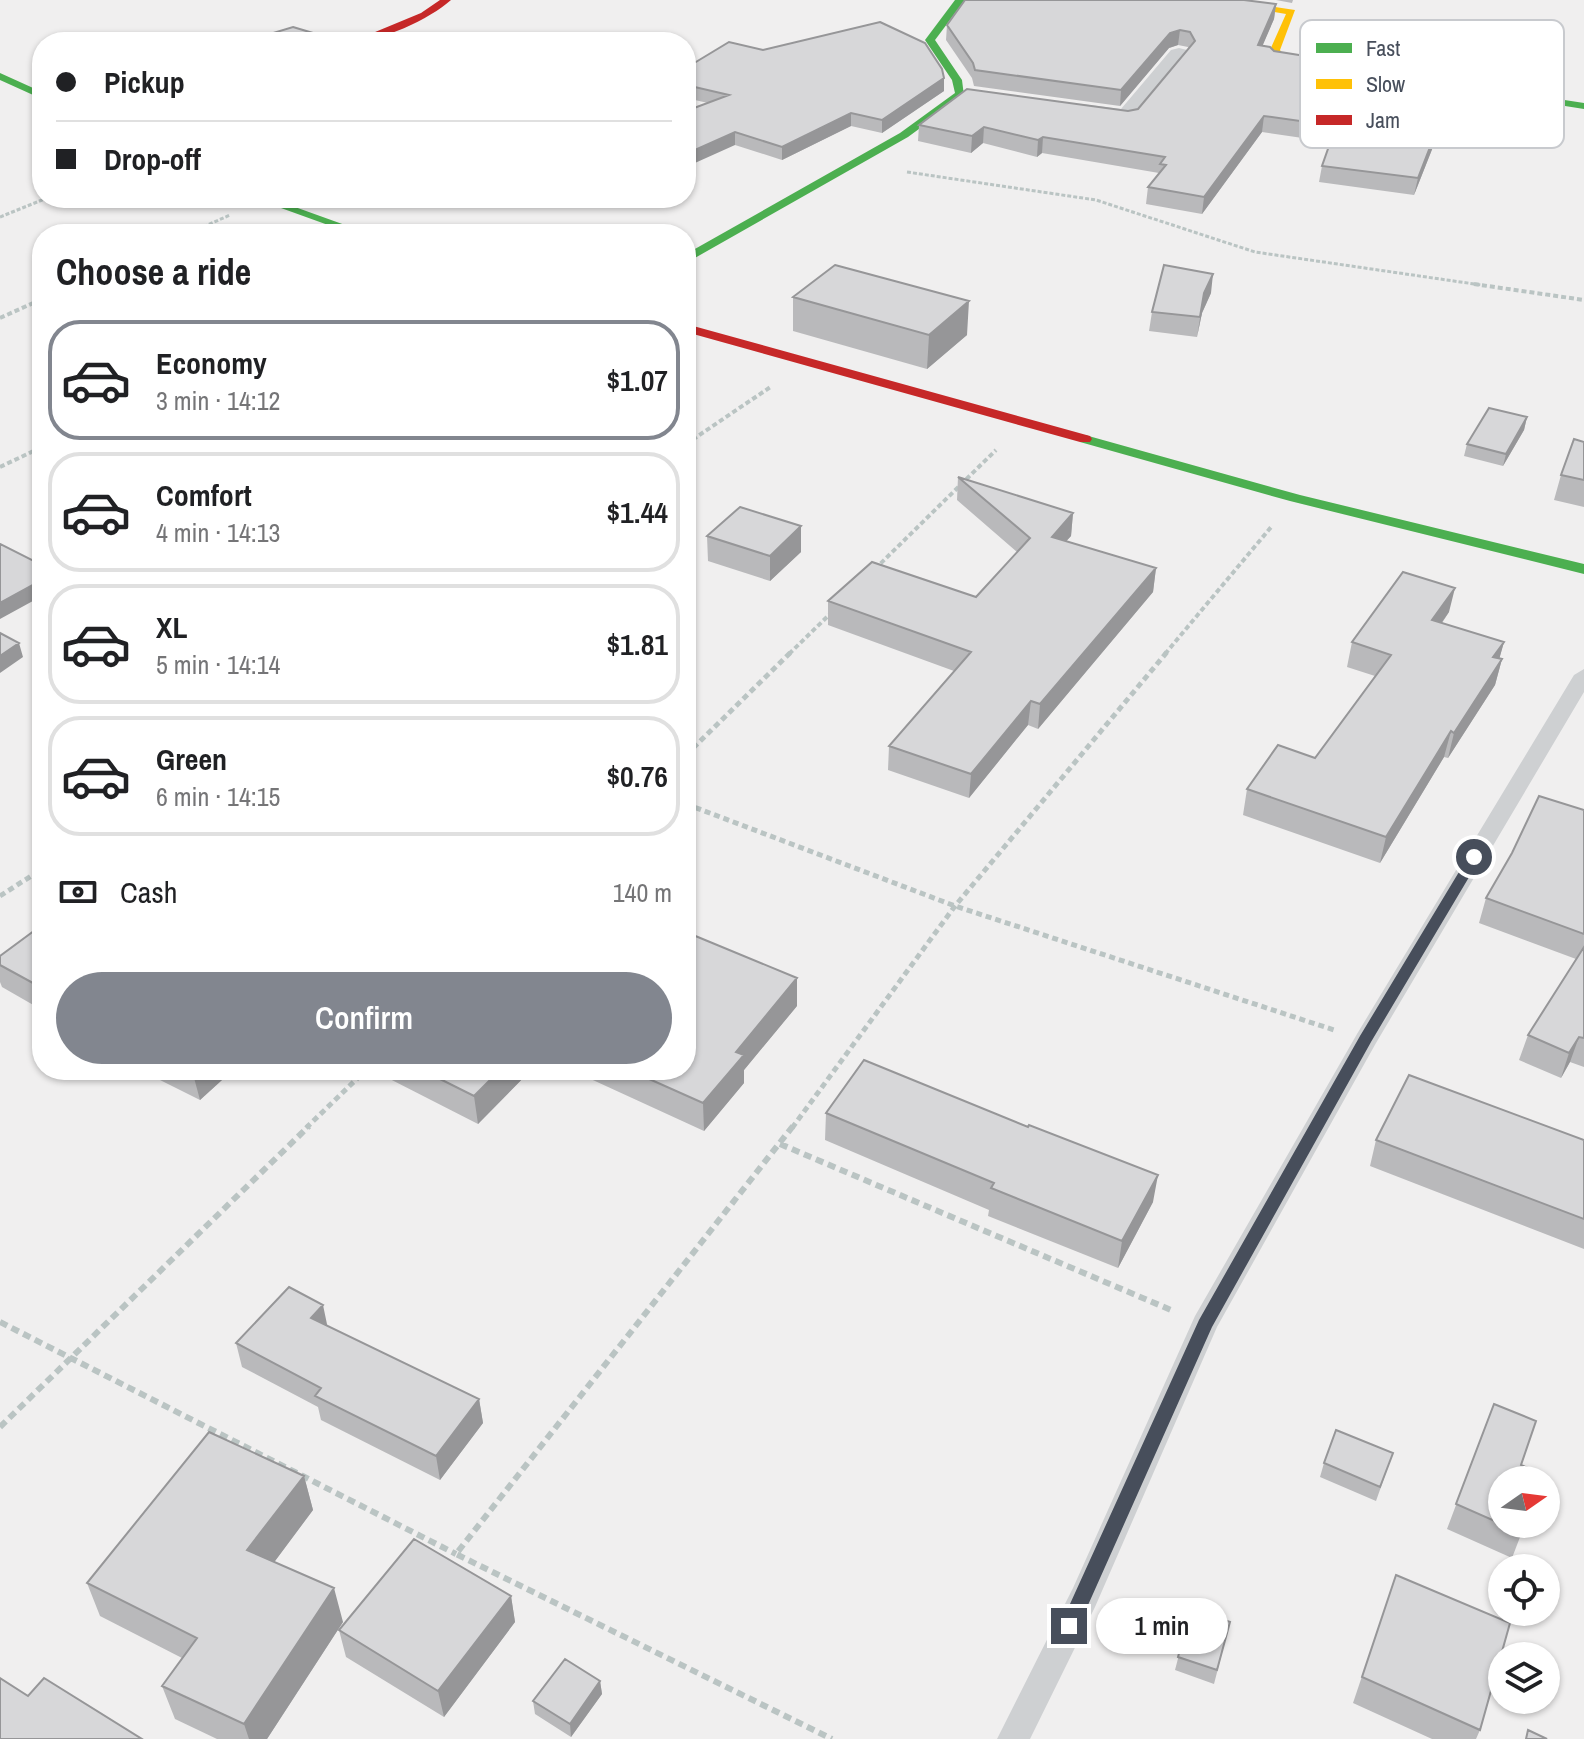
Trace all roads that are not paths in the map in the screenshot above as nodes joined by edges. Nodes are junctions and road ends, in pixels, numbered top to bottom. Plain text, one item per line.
1 (446, 0) edge
2 (960, 0) edge
3 (1206, 0) edge
4 (381, 32) edge
5 (1179, 55) edge
6 (1300, 62) edge
7 (0, 76) edge
8 (32, 91) edge
9 (960, 94) junction
10 (991, 98) edge
11 (1564, 103) edge
12 (1584, 106) edge
13 (1051, 107) edge
14 (288, 208) edge
15 (335, 224) edge
16 (696, 253) edge
17 (696, 331) edge
18 (1584, 569) edge
19 (1584, 675) edge
20 (1013, 1739) edge

1 - 4 street
2 - 9 street
3 - 6 street
5 - 13 street
7 - 8 street
9 - 10 street
9 - 16 street
11 - 12 street
14 - 15 street
17 - 18 street
19 - 20 lane

